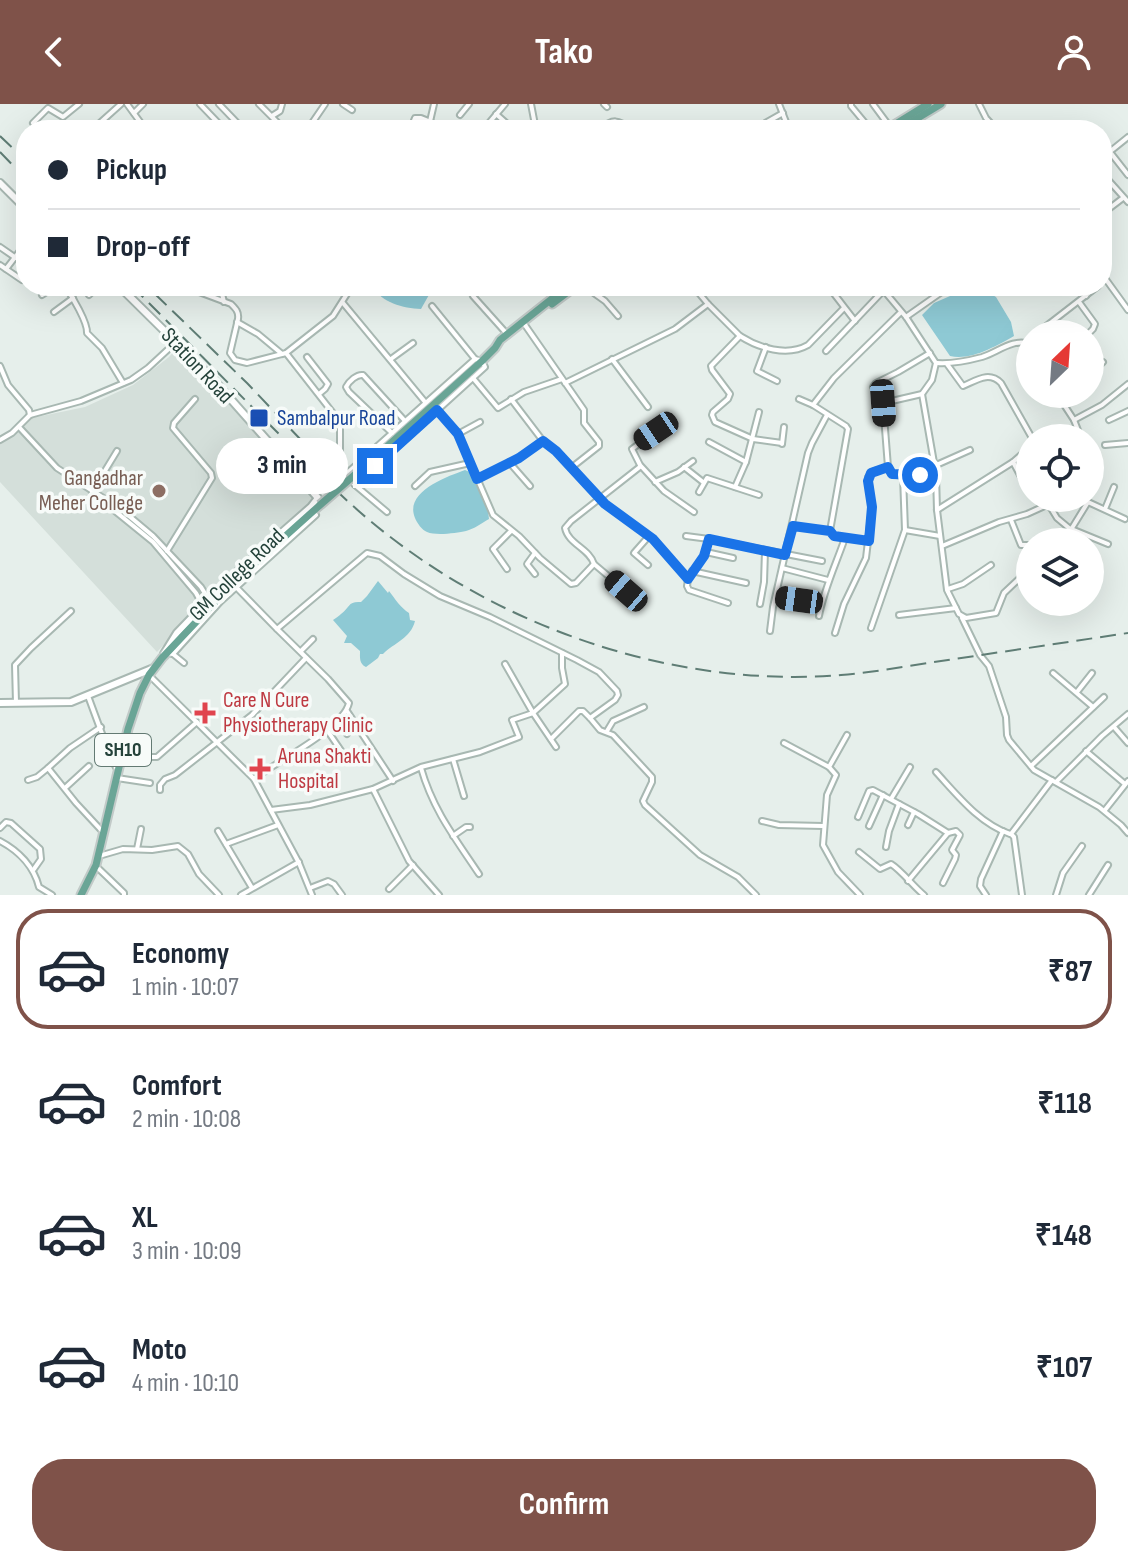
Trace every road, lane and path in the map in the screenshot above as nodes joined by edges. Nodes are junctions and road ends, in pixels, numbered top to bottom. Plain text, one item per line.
1 (78, 104) edge
2 (124, 104) edge
3 (143, 104) edge
4 (200, 104) edge
5 (219, 104) edge
6 (259, 104) edge
7 (282, 104) edge
8 (343, 104) edge
9 (469, 104) edge
10 (505, 104) edge
11 (779, 104) edge
12 (851, 104) edge
13 (873, 104) edge
14 (928, 104) edge
15 (941, 104) edge
16 (918, 107) edge
17 (352, 110) dead end
18 (134, 113) junction
19 (783, 113) junction
20 (496, 114) junction
21 (460, 115) dead end
22 (272, 116) junction
23 (36, 120) edge
24 (104, 120) edge
25 (139, 120) edge
26 (215, 120) edge
27 (234, 120) edge
28 (276, 120) edge
29 (491, 120) edge
30 (503, 120) edge
31 (771, 120) edge
32 (785, 120) edge
33 (863, 120) edge
34 (885, 120) edge
35 (903, 120) edge
36 (910, 120) edge
37 (1112, 156) edge
38 (1128, 175) edge
39 (0, 183) edge
40 (1112, 184) edge
41 (16, 199) edge
42 (1126, 200) edge
43 (0, 247) edge
44 (16, 258) joint
45 (0, 265) edge
46 (6, 269) junction
47 (16, 276) edge
48 (1112, 293) edge
49 (129, 296) edge
50 (209, 296) edge
51 (222, 296) edge
52 (347, 296) edge
53 (473, 296) dead end
54 (549, 296) edge
55 (563, 296) edge
56 (598, 296) edge
57 (701, 296) edge
58 (835, 296) edge
59 (875, 296) edge
60 (888, 296) edge
61 (936, 296) edge
62 (1086, 296) edge
63 (73, 298) joint
64 (224, 302) junction
65 (1079, 302) junction
66 (343, 303) junction
67 (708, 304) junction
68 (432, 306) dead end
69 (844, 308) junction
70 (1128, 310) edge
71 (54, 312) dead end
72 (901, 312) junction
73 (618, 316) dead end
74 (906, 317) junction
75 (1055, 320) edge
76 (1092, 320) edge
77 (855, 321) junction
78 (237, 322) junction
79 (525, 325) junction
80 (507, 334) junction
81 (740, 336) junction
82 (175, 343) junction
83 (413, 343) dead end
84 (1016, 344) edge
85 (766, 347) junction
86 (495, 348) junction
87 (826, 351) dead end
88 (930, 353) junction
89 (284, 354) junction
90 (307, 357) dead end
91 (391, 359) junction
92 (612, 359) junction
93 (477, 362) junction
94 (936, 363) junction
95 (947, 364) junction
96 (0, 366) edge
97 (473, 378) junction
98 (563, 381) junction
99 (777, 381) dead end
100 (123, 383) junction
101 (1128, 384) edge
102 (319, 394) junction
103 (922, 394) junction
104 (195, 399) dead end
105 (511, 399) junction
106 (799, 399) dead end
107 (425, 402) junction
108 (883, 403) junction
109 (813, 405) junction
110 (648, 407) dead end
111 (1066, 408) edge
112 (437, 410) junction
113 (1128, 411) edge
114 (759, 412) dead end
115 (30, 415) junction
116 (827, 415) junction
117 (1074, 420) junction
118 (1109, 420) dead end
119 (405, 421) junction
120 (480, 422) dead end
121 (1024, 424) edge
122 (1076, 424) edge
123 (19, 427) junction
124 (784, 427) dead end
125 (656, 431) dead end
126 (392, 433) junction
127 (458, 434) junction
128 (753, 439) junction
129 (0, 440) edge
130 (543, 441) junction
131 (709, 442) dead end
132 (1128, 443) edge
133 (1105, 445) dead end
134 (970, 450) dead end
135 (117, 451) dead end
136 (1016, 459) edge
137 (693, 461) dead end
138 (509, 462) junction
139 (746, 462) junction
140 (1013, 462) junction
141 (470, 463) junction
142 (641, 466) junction
143 (934, 466) junction
144 (684, 467) junction
145 (888, 467) junction
146 (571, 468) junction
147 (1016, 468) edge
148 (936, 474) junction
149 (345, 475) junction
150 (903, 476) junction
151 (477, 479) junction
152 (655, 482) junction
153 (703, 482) junction
154 (355, 485) junction
155 (415, 486) dead end
156 (530, 486) dead end
157 (735, 487) junction
158 (1114, 487) dead end
159 (92, 492) junction
160 (699, 492) dead end
161 (759, 495) dead end
162 (318, 498) joint
163 (600, 499) junction
164 (1105, 509) junction
165 (937, 510) junction
166 (387, 512) dead end
167 (694, 512) dead end
168 (1030, 512) edge
169 (1054, 512) edge
170 (316, 515) dead end
171 (1125, 519) dead end
172 (1011, 520) junction
173 (793, 526) junction
174 (1069, 528) edge
175 (1072, 528) edge
176 (905, 530) junction
177 (511, 531) junction
178 (830, 531) junction
179 (1016, 532) edge
180 (650, 535) junction
181 (686, 536) dead end
182 (940, 536) junction
183 (845, 538) junction
184 (709, 539) junction
185 (869, 541) junction
186 (1104, 542) edge
187 (1108, 544) dead end
188 (942, 546) junction
189 (167, 551) junction
190 (765, 551) junction
191 (706, 552) junction
192 (535, 553) junction
193 (785, 555) junction
194 (733, 558) dead end
195 (822, 561) dead end
196 (594, 564) junction
197 (648, 565) dead end
198 (991, 565) dead end
199 (782, 568) junction
200 (507, 569) dead end
201 (692, 571) junction
202 (535, 574) dead end
203 (688, 579) junction
204 (828, 580) junction
205 (1016, 582) edge
206 (746, 583) dead end
207 (236, 587) junction
208 (947, 590) junction
209 (626, 591) dead end
210 (776, 596) junction
211 (206, 603) junction
212 (728, 603) dead end
213 (822, 603) junction
214 (760, 604) dead end
215 (956, 608) junction
216 (71, 611) dead end
217 (899, 615) dead end
218 (819, 616) dead end
219 (962, 617) junction
220 (871, 628) dead end
221 (277, 629) junction
222 (770, 631) dead end
223 (835, 633) dead end
224 (313, 639) dead end
225 (301, 651) junction
226 (562, 653) junction
227 (168, 654) junction
228 (306, 658) junction
229 (184, 663) dead end
230 (505, 664) dead end
231 (155, 667) junction
232 (1053, 673) dead end
233 (1092, 673) dead end
234 (149, 675) junction
235 (1077, 692) junction
236 (88, 696) junction
237 (1104, 697) dead end
238 (0, 703) edge
239 (16, 703) junction
240 (644, 707) dead end
241 (1093, 707) junction
242 (347, 711) junction
243 (533, 713) junction
244 (1128, 714) edge
245 (590, 718) junction
246 (197, 722) junction
247 (338, 722) junction
248 (1114, 726) junction
249 (101, 727) junction
250 (327, 730) junction
251 (607, 731) junction
252 (347, 734) dead end
253 (847, 735) dead end
254 (551, 739) junction
255 (218, 742) junction
256 (784, 743) dead end
257 (1128, 743) edge
258 (125, 744) junction
259 (556, 747) dead end
260 (1086, 751) junction
261 (344, 755) dead end
262 (453, 759) junction
263 (89, 766) dead end
264 (1031, 766) junction
265 (421, 767) junction
266 (829, 767) junction
267 (910, 767) dead end
268 (48, 768) junction
269 (936, 772) dead end
270 (117, 774) junction
271 (254, 779) junction
272 (28, 780) dead end
273 (393, 781) junction
274 (1054, 781) junction
275 (1126, 782) edge
276 (150, 783) dead end
277 (65, 788) junction
278 (373, 789) junction
279 (160, 790) dead end
280 (883, 795) junction
281 (464, 796) dead end
282 (891, 799) junction
283 (899, 803) junction
284 (271, 810) junction
285 (1104, 811) junction
286 (914, 812) junction
287 (858, 817) dead end
288 (762, 821) dead end
289 (278, 825) junction
290 (908, 825) dead end
291 (823, 826) junction
292 (869, 826) dead end
293 (470, 827) dead end
294 (0, 828) edge
295 (141, 829) dead end
296 (218, 831) dead end
297 (1003, 831) junction
298 (105, 833) junction
299 (948, 833) junction
300 (1128, 833) edge
301 (1011, 834) junction
302 (453, 836) junction
303 (0, 841) edge
304 (226, 844) junction
305 (1082, 846) dead end
306 (886, 847) dead end
307 (137, 849) junction
308 (859, 852) dead end
309 (97, 857) junction
310 (299, 862) junction
311 (413, 865) junction
312 (1108, 865) dead end
313 (34, 869) junction
314 (99, 869) junction
315 (479, 874) dead end
316 (908, 881) junction
317 (943, 883) dead end
318 (252, 888) junction
319 (310, 888) junction
320 (389, 889) dead end
321 (52, 895) edge
322 (81, 895) edge
323 (124, 895) edge
324 (219, 895) edge
325 (241, 895) edge
326 (312, 895) edge
327 (342, 895) edge
328 (439, 895) edge
329 (756, 895) edge
330 (860, 895) edge
331 (924, 895) edge
332 (986, 895) edge
333 (1022, 895) edge
334 (1056, 895) edge
335 (1089, 895) edge

1 - 23 street
2 - 18 street
2 - 24 street
3 - 18 street
4 - 26 street
5 - 27 street
6 - 22 street
7 - 22 street
8 - 17 street
9 - 21 street
10 - 20 street
11 - 19 street
12 - 33 street
13 - 34 street
14 - 16 main road
15 - 36 main road
16 - 35 main road
18 - 25 street
19 - 31 street
19 - 32 street
20 - 29 street
20 - 30 street
22 - 28 street
37 - 38 street
39 - 41 street
40 - 42 street
43 - 44 street
44 - 46 street
45 - 46 street
46 - 47 street
48 - 70 street
49 - 82 street, Station Road
50 - 64 street
51 - 64 street
52 - 66 street
53 - 80 street
54 - 80 main road, SH10
55 - 79 main road, SH10
56 - 73 street
57 - 67 street
58 - 69 street
59 - 77 street
60 - 72 street
61 - 74 street
62 - 65 street
63 - 71 street
63 - 100 street
64 - 78 street
65 - 75 street
65 - 76 street
66 - 89 street
66 - 91 street
67 - 81 street
67 - 92 street
68 - 93 street
69 - 77 street
69 - 85 street
72 - 74 street
72 - 109 street
74 - 88 street
77 - 87 street
78 - 89 street
78 - 89 street
79 - 86 main road, SH10
79 - 98 street
80 - 86 main road, SH10
81 - 85 street
81 - 128 street
82 - 100 street
82 - 162 street, Station Road
83 - 91 street
84 - 95 street
85 - 99 street
86 - 93 main road, SH10
88 - 94 street
88 - 108 street
89 - 102 street
90 - 102 street
91 - 107 street
92 - 98 street
92 - 110 street
93 - 97 street
93 - 107 street
93 - 227 main road, SH10, bridge
94 - 95 street
94 - 103 street
95 - 121 street
96 - 115 street
97 - 105 street
97 - 112 street
98 - 105 street
98 - 146 street
100 - 115 street
101 - 117 street
102 - 149 street
103 - 108 street
103 - 143 street
104 - 189 street
105 - 130 street
106 - 109 street
107 - 119 street
108 - 145 street
109 - 116 street
111 - 117 street
112 - 127 street
112 - 154 street
113 - 118 street
114 - 128 street
115 - 123 street
116 - 173 street
116 - 178 street
117 - 122 street
119 - 126 street
119 - 126 street
120 - 127 street
123 - 129 street
123 - 159 street
124 - 128 street
125 - 142 street
126 - 149 street
127 - 141 street
128 - 139 street
130 - 138 street
130 - 146 street
131 - 139 street
132 - 133 street
134 - 143 street
135 - 159 street
136 - 140 street
137 - 144 street
138 - 151 street
138 - 156 street
139 - 157 street
140 - 147 street
140 - 165 street
141 - 151 street
141 - 155 street
142 - 152 street
142 - 163 street
143 - 148 street
144 - 152 street
144 - 153 street
145 - 150 street
145 - 185 street
146 - 163 street
148 - 150 street
148 - 165 street
149 - 154 street
150 - 176 street
151 - 177 street
152 - 167 street
153 - 157 street
153 - 160 street
154 - 166 street
157 - 161 street
158 - 164 street
159 - 189 street
159 - 211 street
162 - 211 street, GM College Road
163 - 180 street
163 - 196 street
164 - 171 street
164 - 175 street
165 - 182 street
168 - 172 street
169 - 174 street
170 - 207 street
172 - 179 street
172 - 188 street
173 - 178 street
173 - 193 street
176 - 182 street
176 - 220 street
177 - 192 street
177 - 200 street
178 - 183 street
180 - 197 street
180 - 203 street
181 - 184 street
182 - 188 street
183 - 185 street
183 - 204 street
184 - 190 street
184 - 191 street
185 - 223 street
186 - 187 street
188 - 208 street
189 - 211 street
190 - 193 street
190 - 214 street
191 - 194 street
191 - 201 street
192 - 196 street
192 - 202 street
193 - 195 street
193 - 199 street
196 - 209 street
198 - 208 street
199 - 204 street
199 - 210 street
201 - 203 street
201 - 206 street
203 - 212 street
204 - 213 street
205 - 219 street
207 - 221 street
207 - 227 street
208 - 215 street
210 - 213 street
210 - 222 street
211 - 227 street, GM College Road
213 - 218 street
215 - 217 street
215 - 219 street
216 - 239 street
219 - 264 street
221 - 225 street
221 - 226 street
224 - 225 street
225 - 228 street
226 - 243 street
226 - 245 street
227 - 229 street
227 - 231 main road, SH10
228 - 242 street
228 - 255 street
230 - 243 street
231 - 234 main road, SH10
231 - 236 street
232 - 235 street
233 - 235 street
234 - 246 street
234 - 258 main road, SH10
235 - 241 street
236 - 239 street
236 - 249 street
237 - 241 street
238 - 239 street
240 - 251 street
241 - 264 street
242 - 247 street
242 - 273 street
243 - 254 street
243 - 262 street
244 - 248 street
245 - 251 street
245 - 254 street
246 - 255 street
246 - 258 street
247 - 250 street
247 - 252 street
248 - 257 street
248 - 260 street
249 - 268 street
249 - 270 street
250 - 261 street
250 - 271 street
251 - 329 street
253 - 266 street
254 - 259 street
255 - 271 street
255 - 279 street
256 - 266 street
258 - 270 main road, SH10
260 - 274 street
260 - 275 street
262 - 265 street
262 - 281 street
263 - 277 street
264 - 274 street
265 - 273 street
265 - 302 street
266 - 291 street
267 - 282 street
268 - 272 street
268 - 277 street
269 - 297 street
270 - 276 street
270 - 298 main road, SH10
271 - 284 street
273 - 278 street
274 - 285 street
274 - 301 street
275 - 285 street
277 - 298 street
278 - 284 street
278 - 311 street
280 - 282 street
280 - 287 street
280 - 292 street
282 - 283 street
283 - 286 street
283 - 306 street
284 - 289 street
285 - 300 street
286 - 290 street
286 - 299 street
288 - 291 street
289 - 304 street
289 - 310 street
291 - 330 street
293 - 302 street
294 - 313 street
295 - 307 street
296 - 304 street
297 - 301 street
297 - 332 street
298 - 309 main road, SH10
299 - 316 street
299 - 317 street
301 - 333 street
302 - 315 street
303 - 313 street
304 - 318 street
305 - 334 street
307 - 309 street
307 - 324 street
308 - 316 street
309 - 314 main road, SH10
309 - 322 main road
310 - 318 street
310 - 319 street
311 - 320 street
311 - 328 street
312 - 335 street
313 - 321 street
314 - 322 main road
314 - 323 street
316 - 331 street
318 - 325 street
319 - 326 street
319 - 327 street

